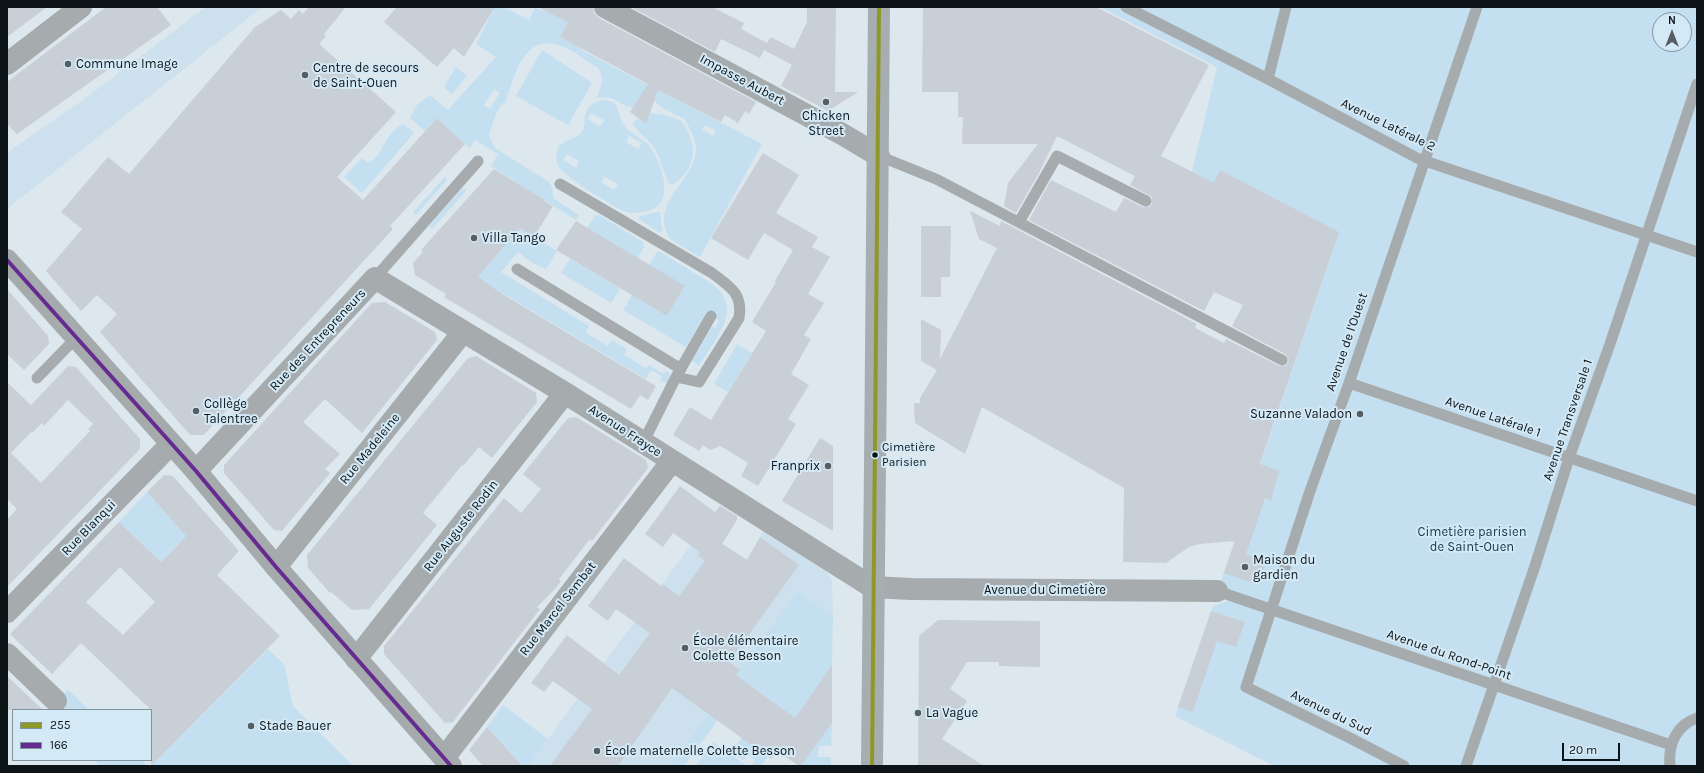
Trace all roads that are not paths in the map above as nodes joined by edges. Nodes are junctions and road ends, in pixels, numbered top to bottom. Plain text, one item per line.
1 (81, 7) edge
2 (605, 7) edge
3 (879, 7) edge
4 (1126, 7) edge
5 (1286, 7) edge
6 (1477, 7) edge
7 (7, 64) edge
8 (1268, 79) junction
9 (1697, 84) edge
10 (879, 156) junction
11 (1424, 160) junction
12 (478, 161) dead end
13 (560, 184) dead end
14 (1146, 201) dead end
15 (1019, 222) junction
16 (1646, 235) junction
17 (1697, 252) edge
18 (7, 260) edge
19 (517, 269) dead end
20 (375, 278) junction
21 (711, 316) dead end
22 (464, 332) junction
23 (76, 338) junction
24 (1282, 360) dead end
25 (679, 373) junction
26 (37, 378) dead end
27 (1349, 384) junction
28 (565, 393) junction
29 (643, 443) junction
30 (170, 444) junction
31 (1570, 458) junction
32 (672, 461) junction
33 (196, 471) junction
34 (1697, 501) edge
35 (276, 567) junction
36 (872, 587) junction
37 (1218, 591) joint
38 (1272, 610) junction
39 (7, 612) edge
40 (7, 654) edge
41 (356, 659) junction
42 (1493, 685) junction
43 (1246, 687) joint
44 (56, 701) dead end
45 (1697, 718) edge
46 (1671, 745) junction
47 (448, 762) edge
48 (872, 766) edge
49 (1404, 766) edge
50 (1466, 766) edge
51 (1670, 766) edge

1 - 7 street
2 - 10 street, Impasse Aubert
3 - 10 main road
4 - 8 lane, Avenue Latérale 2
5 - 8 lane
6 - 11 lane, Avenue de l'Ouest
8 - 11 lane, Avenue Latérale 2
9 - 16 lane, Avenue Transversale 1
10 - 15 lane
10 - 36 main road
11 - 16 lane, Avenue Latérale 2
11 - 27 lane, Avenue de l'Ouest
12 - 20 lane
13 - 25 lane
14 - 15 lane
15 - 24 lane
16 - 17 lane, Avenue Latérale 2
16 - 31 lane, Avenue Transversale 1
18 - 23 main road
19 - 25 lane
20 - 22 street, Avenue Frayce
20 - 33 street, Rue des Entrepreneurs
21 - 25 lane
22 - 28 street, Avenue Frayce
22 - 35 street, Rue Madeleine
23 - 26 lane
23 - 30 main road
25 - 29 lane
27 - 31 lane, Avenue Latérale 1
27 - 38 lane, Avenue de l'Ouest
28 - 29 street, Avenue Frayce
28 - 41 street, Rue Auguste Rodin
29 - 32 street, Avenue Frayce
30 - 33 main road
30 - 39 street, Rue Blanqui
31 - 34 lane, Avenue Latérale 1
31 - 42 lane, Avenue Transversale 1
32 - 36 street, Avenue Frayce
32 - 47 street, Rue Marcel Sembat
33 - 35 main road
35 - 41 main road
36 - 37 street, Avenue du Cimetière
36 - 48 main road
37 - 38 lane, Avenue du Rond-Point
38 - 42 lane, Avenue du Rond-Point
38 - 43 lane, Avenue de l'Ouest
40 - 44 street
41 - 47 main road
42 - 46 lane, Avenue du Rond-Point
42 - 50 lane, Avenue Transversale 1
43 - 49 lane, Avenue du Sud
45 - 46 lane
46 - 51 lane

